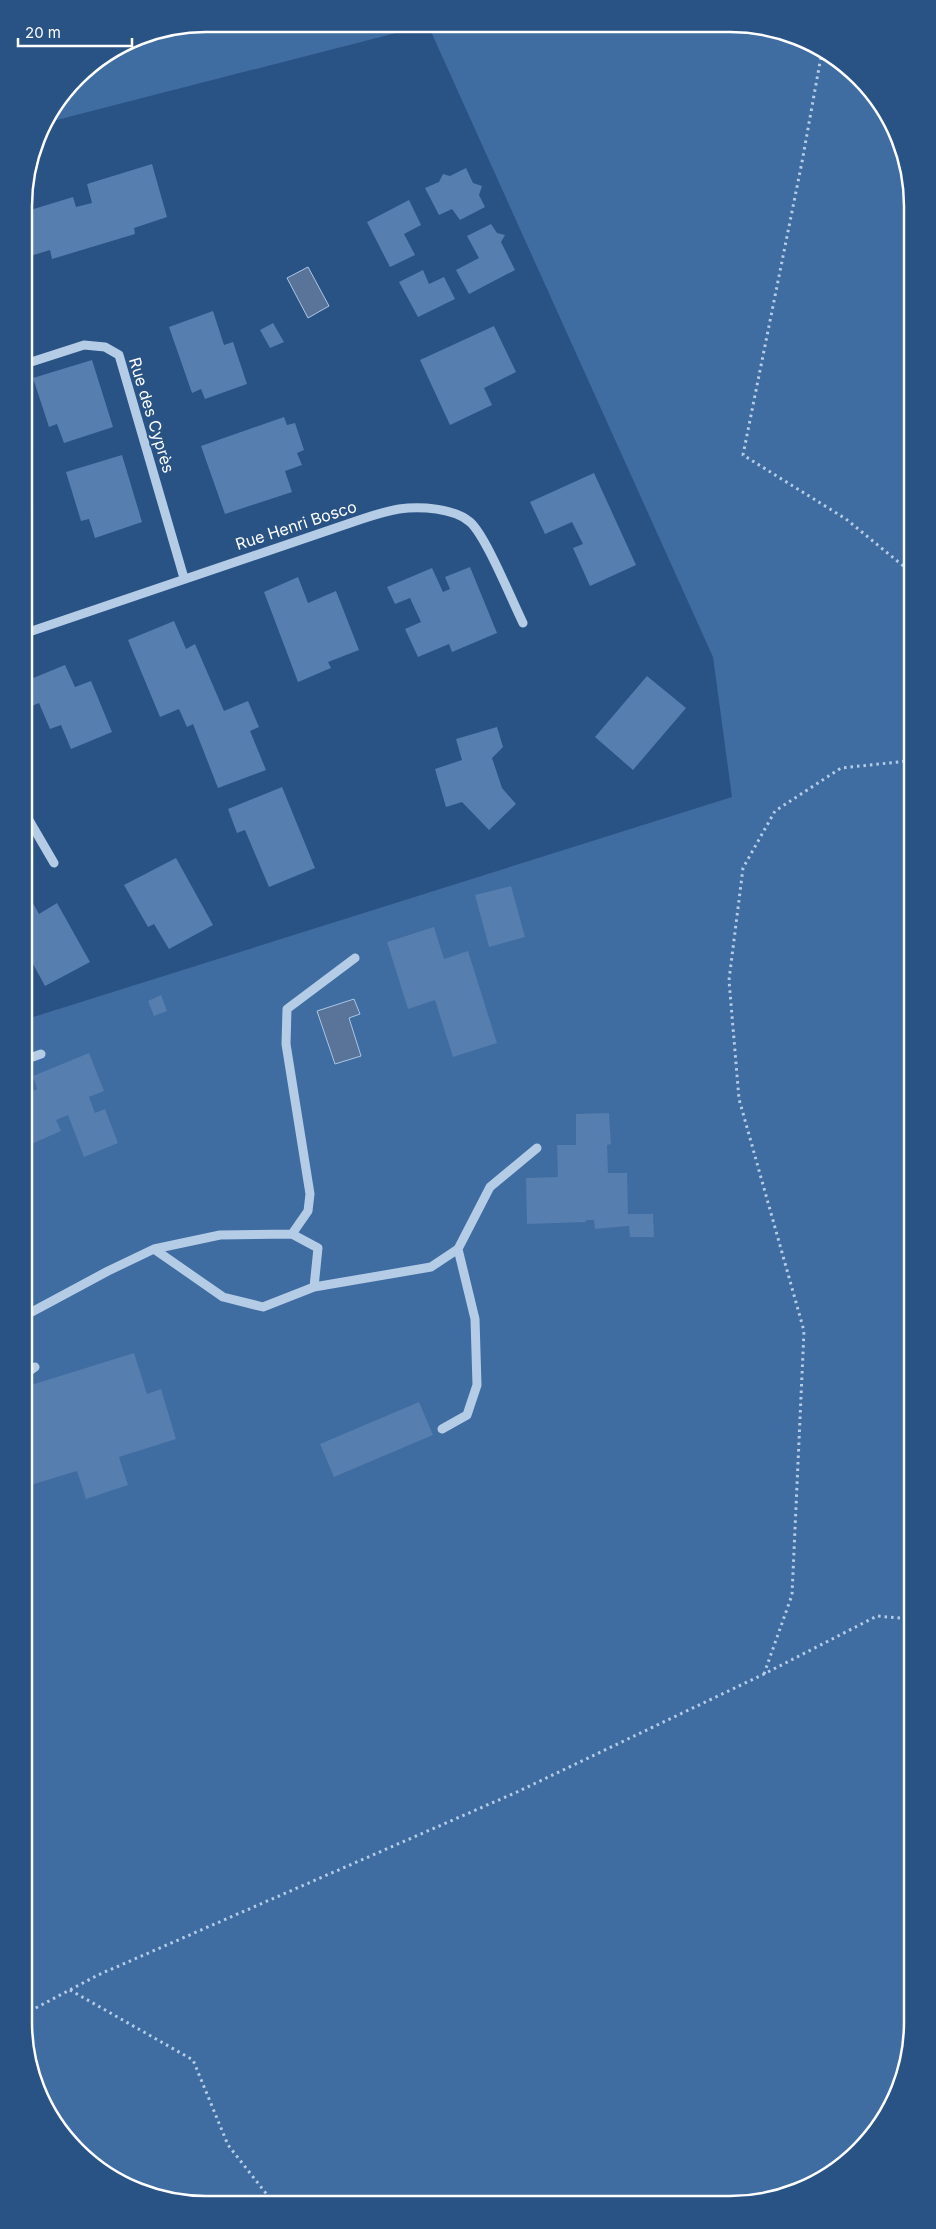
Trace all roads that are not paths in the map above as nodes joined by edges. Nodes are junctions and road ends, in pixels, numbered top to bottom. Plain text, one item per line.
1 (33, 361) edge
2 (184, 578) junction
3 (523, 623) dead end
4 (33, 631) edge
5 (33, 826) edge
6 (54, 863) dead end
7 (355, 958) dead end
8 (41, 1054) dead end
9 (33, 1057) edge
10 (537, 1148) dead end
11 (292, 1234) junction
12 (154, 1250) junction
13 (458, 1250) junction
14 (314, 1287) junction
15 (32, 1312) edge
16 (442, 1429) dead end

1 - 2 street, Rue des Cyprès
2 - 3 street, Rue Henri Bosco
2 - 4 street, Rue Henri Bosco
5 - 6 street
7 - 11 street
8 - 9 street
10 - 13 street
11 - 12 street
11 - 14 street
12 - 14 street
12 - 15 street
13 - 14 street
13 - 16 street

